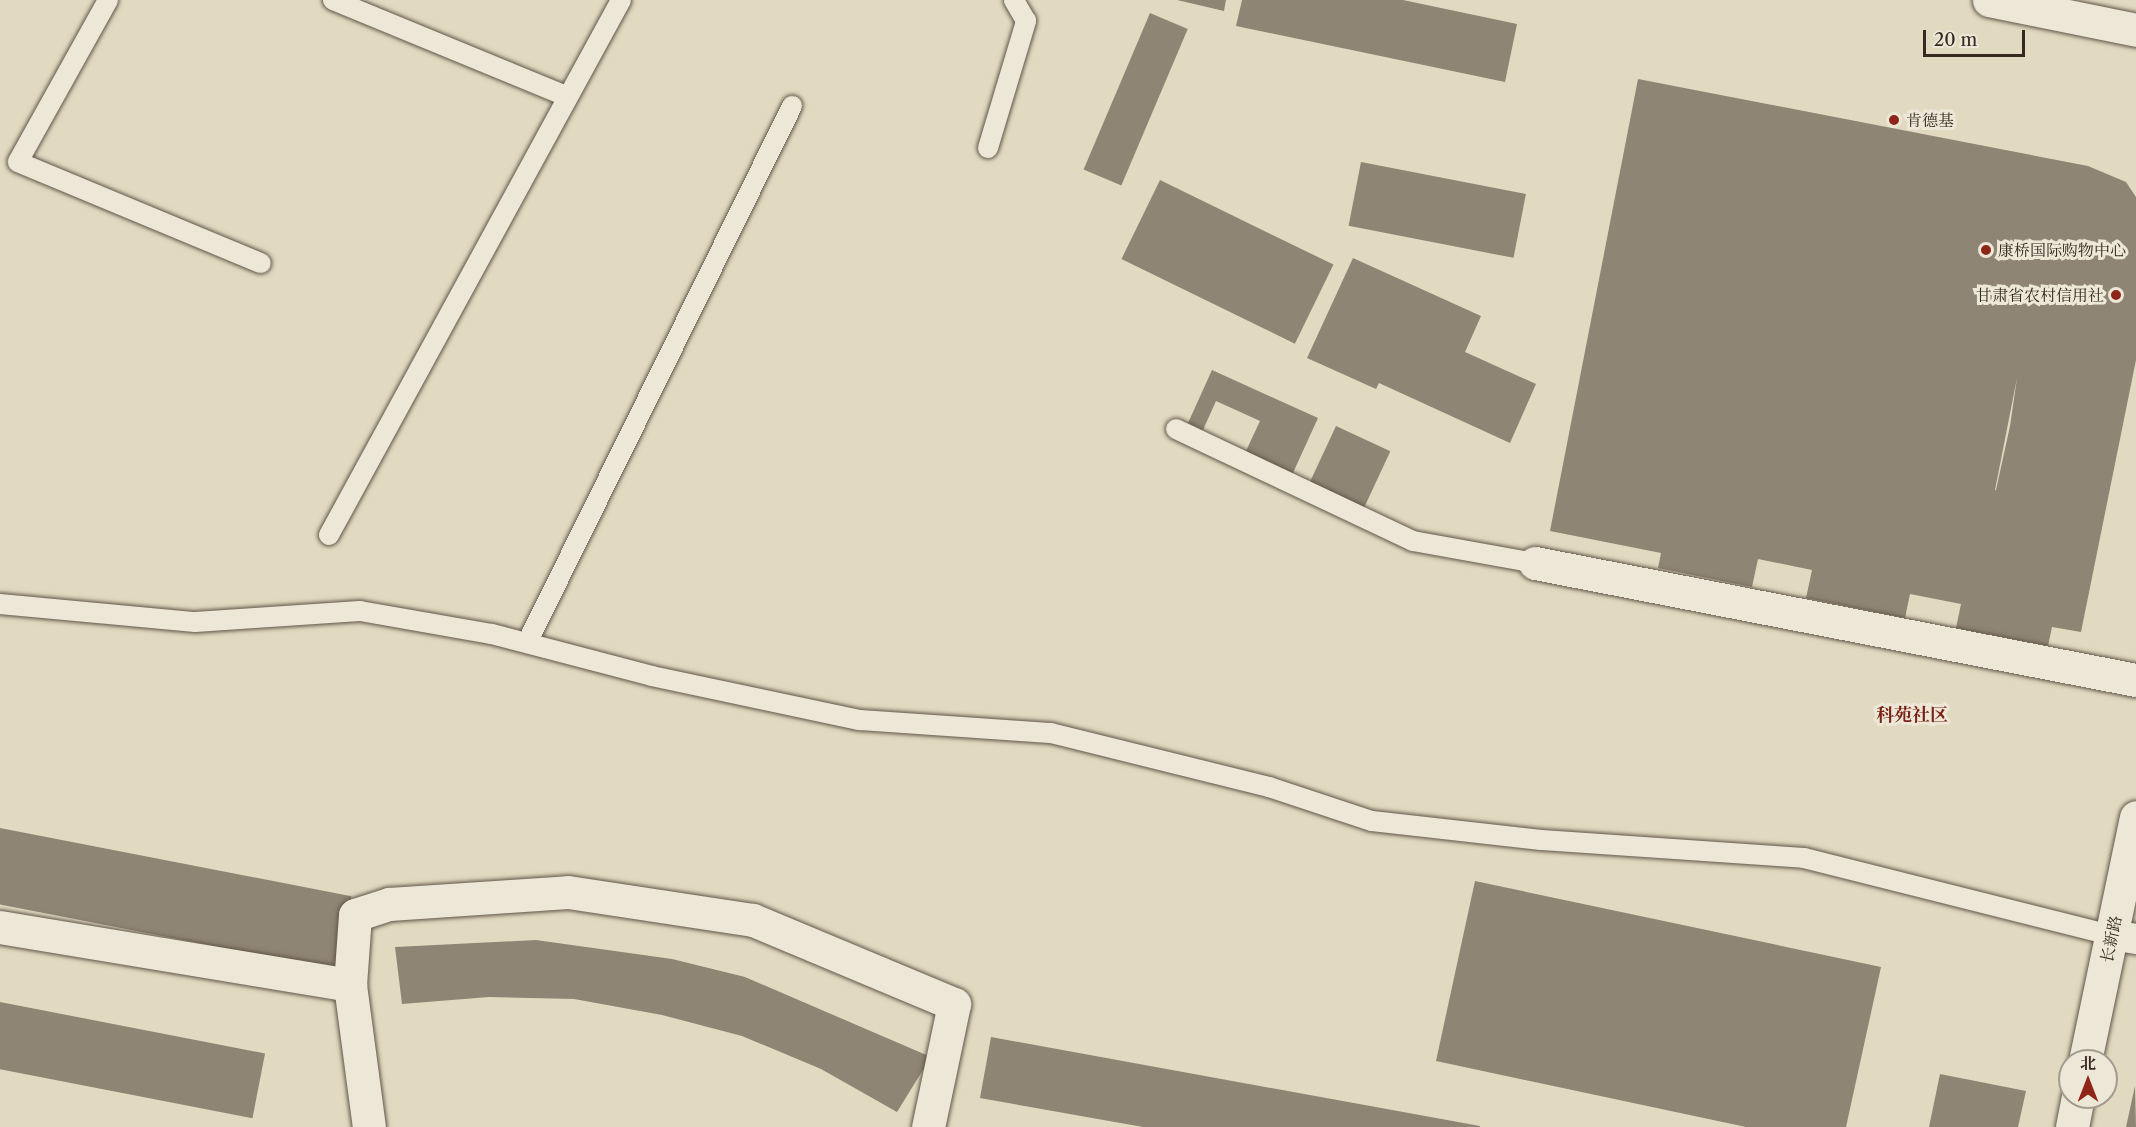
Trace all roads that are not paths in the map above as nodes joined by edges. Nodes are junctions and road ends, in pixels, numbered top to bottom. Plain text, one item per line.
1 (108, 0) edge
2 (333, 0) edge
3 (621, 0) edge
4 (1014, 0) edge
5 (1989, 0) edge
6 (2136, 30) edge
7 (568, 97) junction
8 (792, 106) dead end
9 (988, 148) dead end
10 (261, 263) dead end
11 (1176, 429) dead end
12 (329, 535) dead end
13 (1535, 563) joint
14 (0, 604) edge
15 (526, 643) junction
16 (2136, 680) edge
17 (2136, 817) edge
18 (0, 927) edge
19 (2124, 937) edge
20 (350, 985) junction
21 (2089, 1049) edge
22 (2076, 1109) edge
23 (369, 1127) edge
24 (928, 1127) edge
25 (2072, 1127) edge

1 - 10 lane
2 - 7 lane
3 - 7 lane
4 - 9 lane
5 - 6 street
7 - 12 lane
8 - 15 lane
11 - 13 lane
13 - 16 street
14 - 15 lane
15 - 19 lane
17 - 19 street, 长新路
18 - 20 street
19 - 21 street, 长新路
20 - 23 street
20 - 24 street
22 - 25 street

